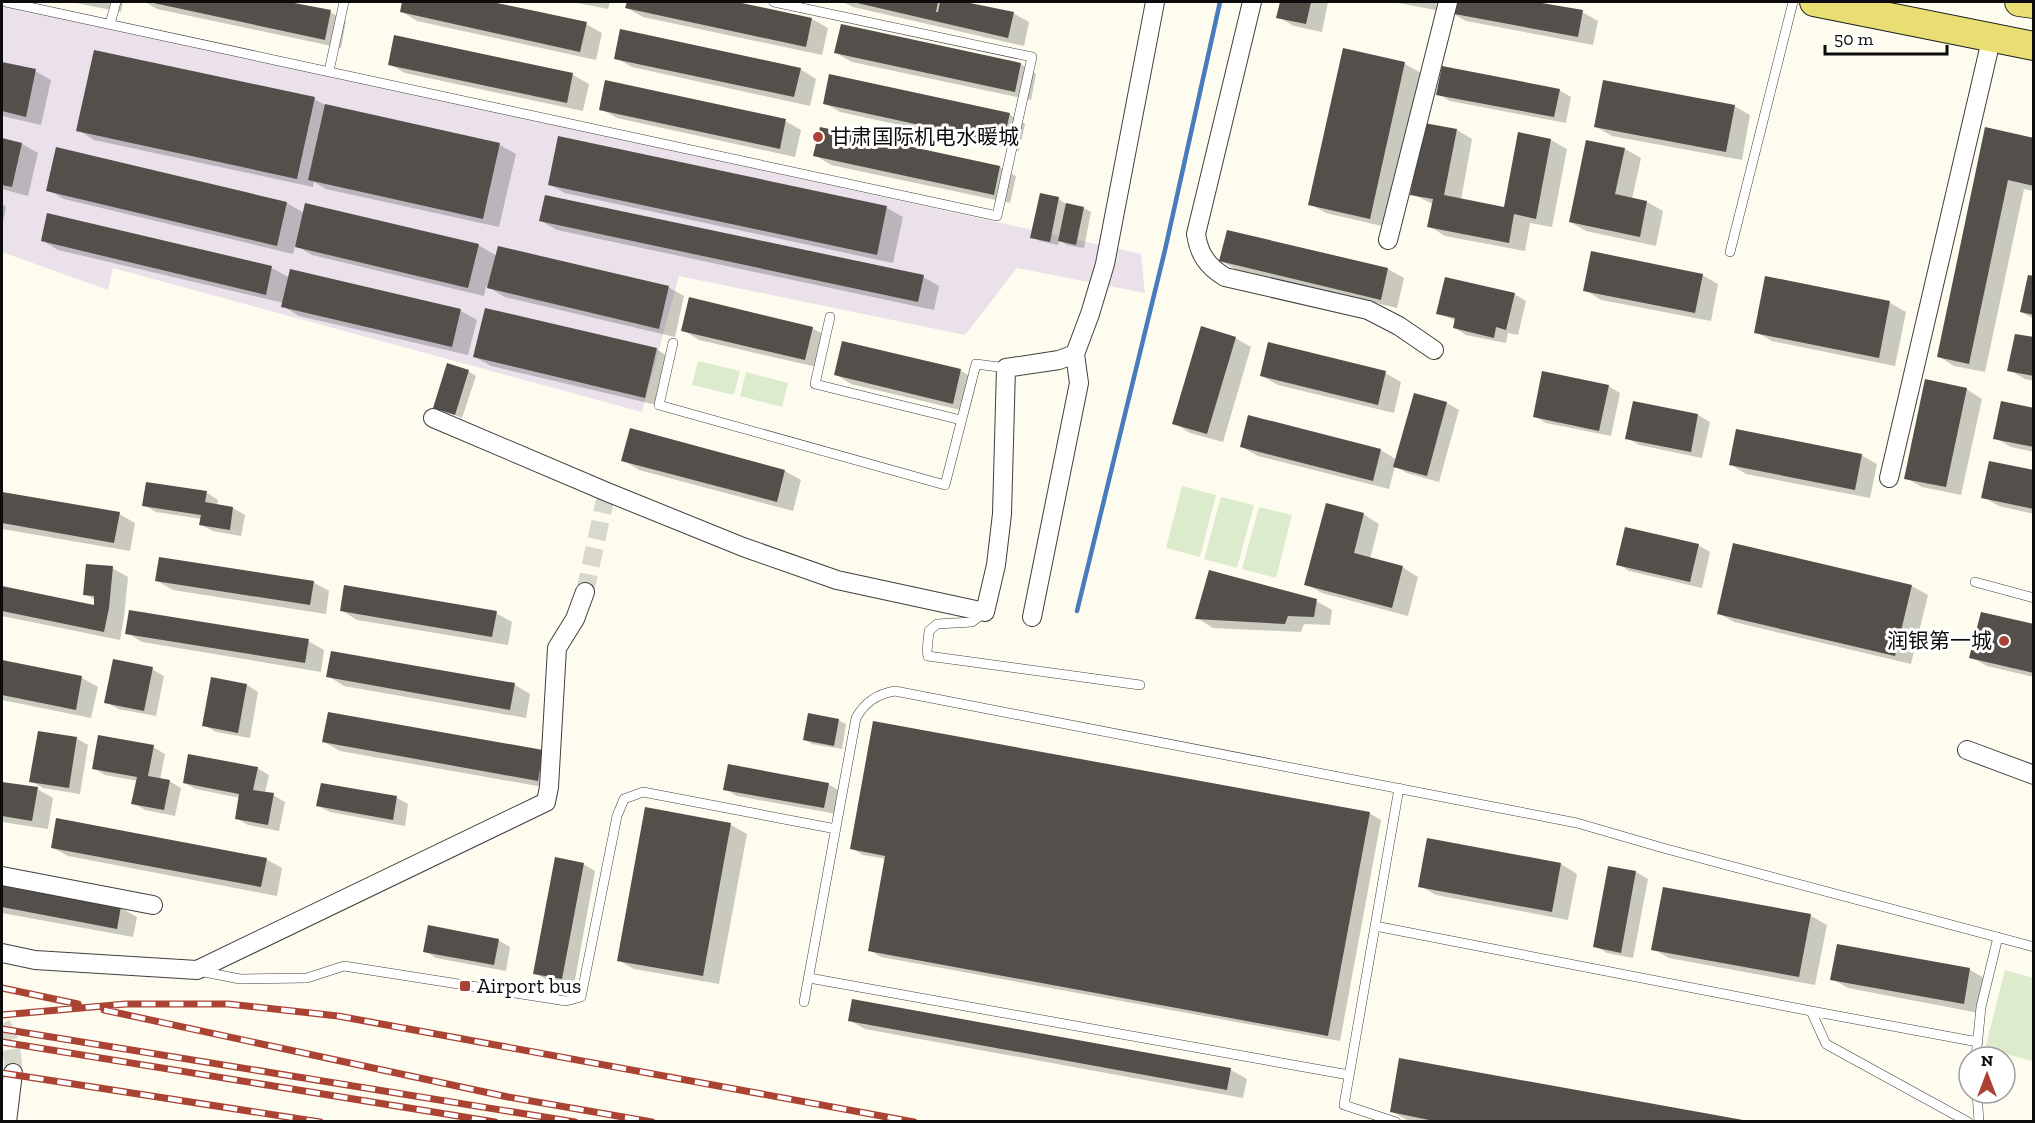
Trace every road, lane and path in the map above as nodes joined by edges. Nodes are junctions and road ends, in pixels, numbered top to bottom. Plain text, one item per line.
1 (6, 2) edge
2 (116, 2) edge
3 (344, 2) edge
4 (774, 2) edge
5 (1155, 2) edge
6 (1252, 2) edge
7 (1448, 2) edge
8 (1792, 2) edge
9 (1814, 2) edge
10 (2019, 2) edge
11 (2034, 4) edge
12 (110, 24) junction
13 (1992, 36) junction
14 (2034, 46) edge
15 (329, 71) junction
16 (1388, 240) dead end
17 (1730, 252) dead end
18 (830, 317) dead end
19 (673, 343) dead end
20 (1434, 350) dead end
21 (1075, 354) junction
22 (1006, 368) junction
23 (434, 418) dead end
24 (960, 420) junction
25 (1889, 478) dead end
26 (1975, 582) dead end
27 (585, 592) tunnel mouth
28 (2034, 598) edge
29 (985, 612) junction
30 (1032, 617) dead end
31 (1140, 685) dead end
32 (1967, 750) dead end
33 (2034, 775) edge
34 (1399, 788) junction
35 (836, 829) junction
36 (2, 876) edge
37 (153, 905) dead end
38 (1375, 926) junction
39 (1998, 937) junction
40 (2034, 947) edge
41 (2, 953) edge
42 (197, 970) junction
43 (808, 978) junction
44 (804, 1002) dead end
45 (1811, 1011) junction
46 (1978, 1042) junction
47 (1978, 1045) edge
48 (13, 1073) tunnel mouth
49 (1349, 1075) junction
50 (1978, 1105) edge
51 (7, 1122) edge
52 (1396, 1122) edge
53 (1968, 1122) edge
54 (1979, 1122) edge

1 - 12 lane
2 - 12 lane
3 - 15 lane
4 - 15 lane
5 - 21 street
6 - 20 street
7 - 16 street
8 - 17 lane
9 - 13 main road
10 - 11 main road
12 - 15 lane
13 - 14 main road
13 - 25 street
18 - 24 lane
19 - 24 lane
21 - 22 street
21 - 30 street
22 - 24 lane
22 - 29 street
23 - 29 street
26 - 28 lane
27 - 42 street
29 - 31 lane
32 - 33 street
34 - 35 lane
34 - 38 lane
34 - 39 lane
35 - 42 lane
35 - 43 lane
36 - 37 street
38 - 45 lane
38 - 49 lane
39 - 40 lane
39 - 46 lane
41 - 42 street
43 - 44 lane
43 - 49 lane
45 - 46 lane
45 - 53 lane
46 - 47 lane
48 - 51 street
49 - 52 lane
50 - 54 lane

